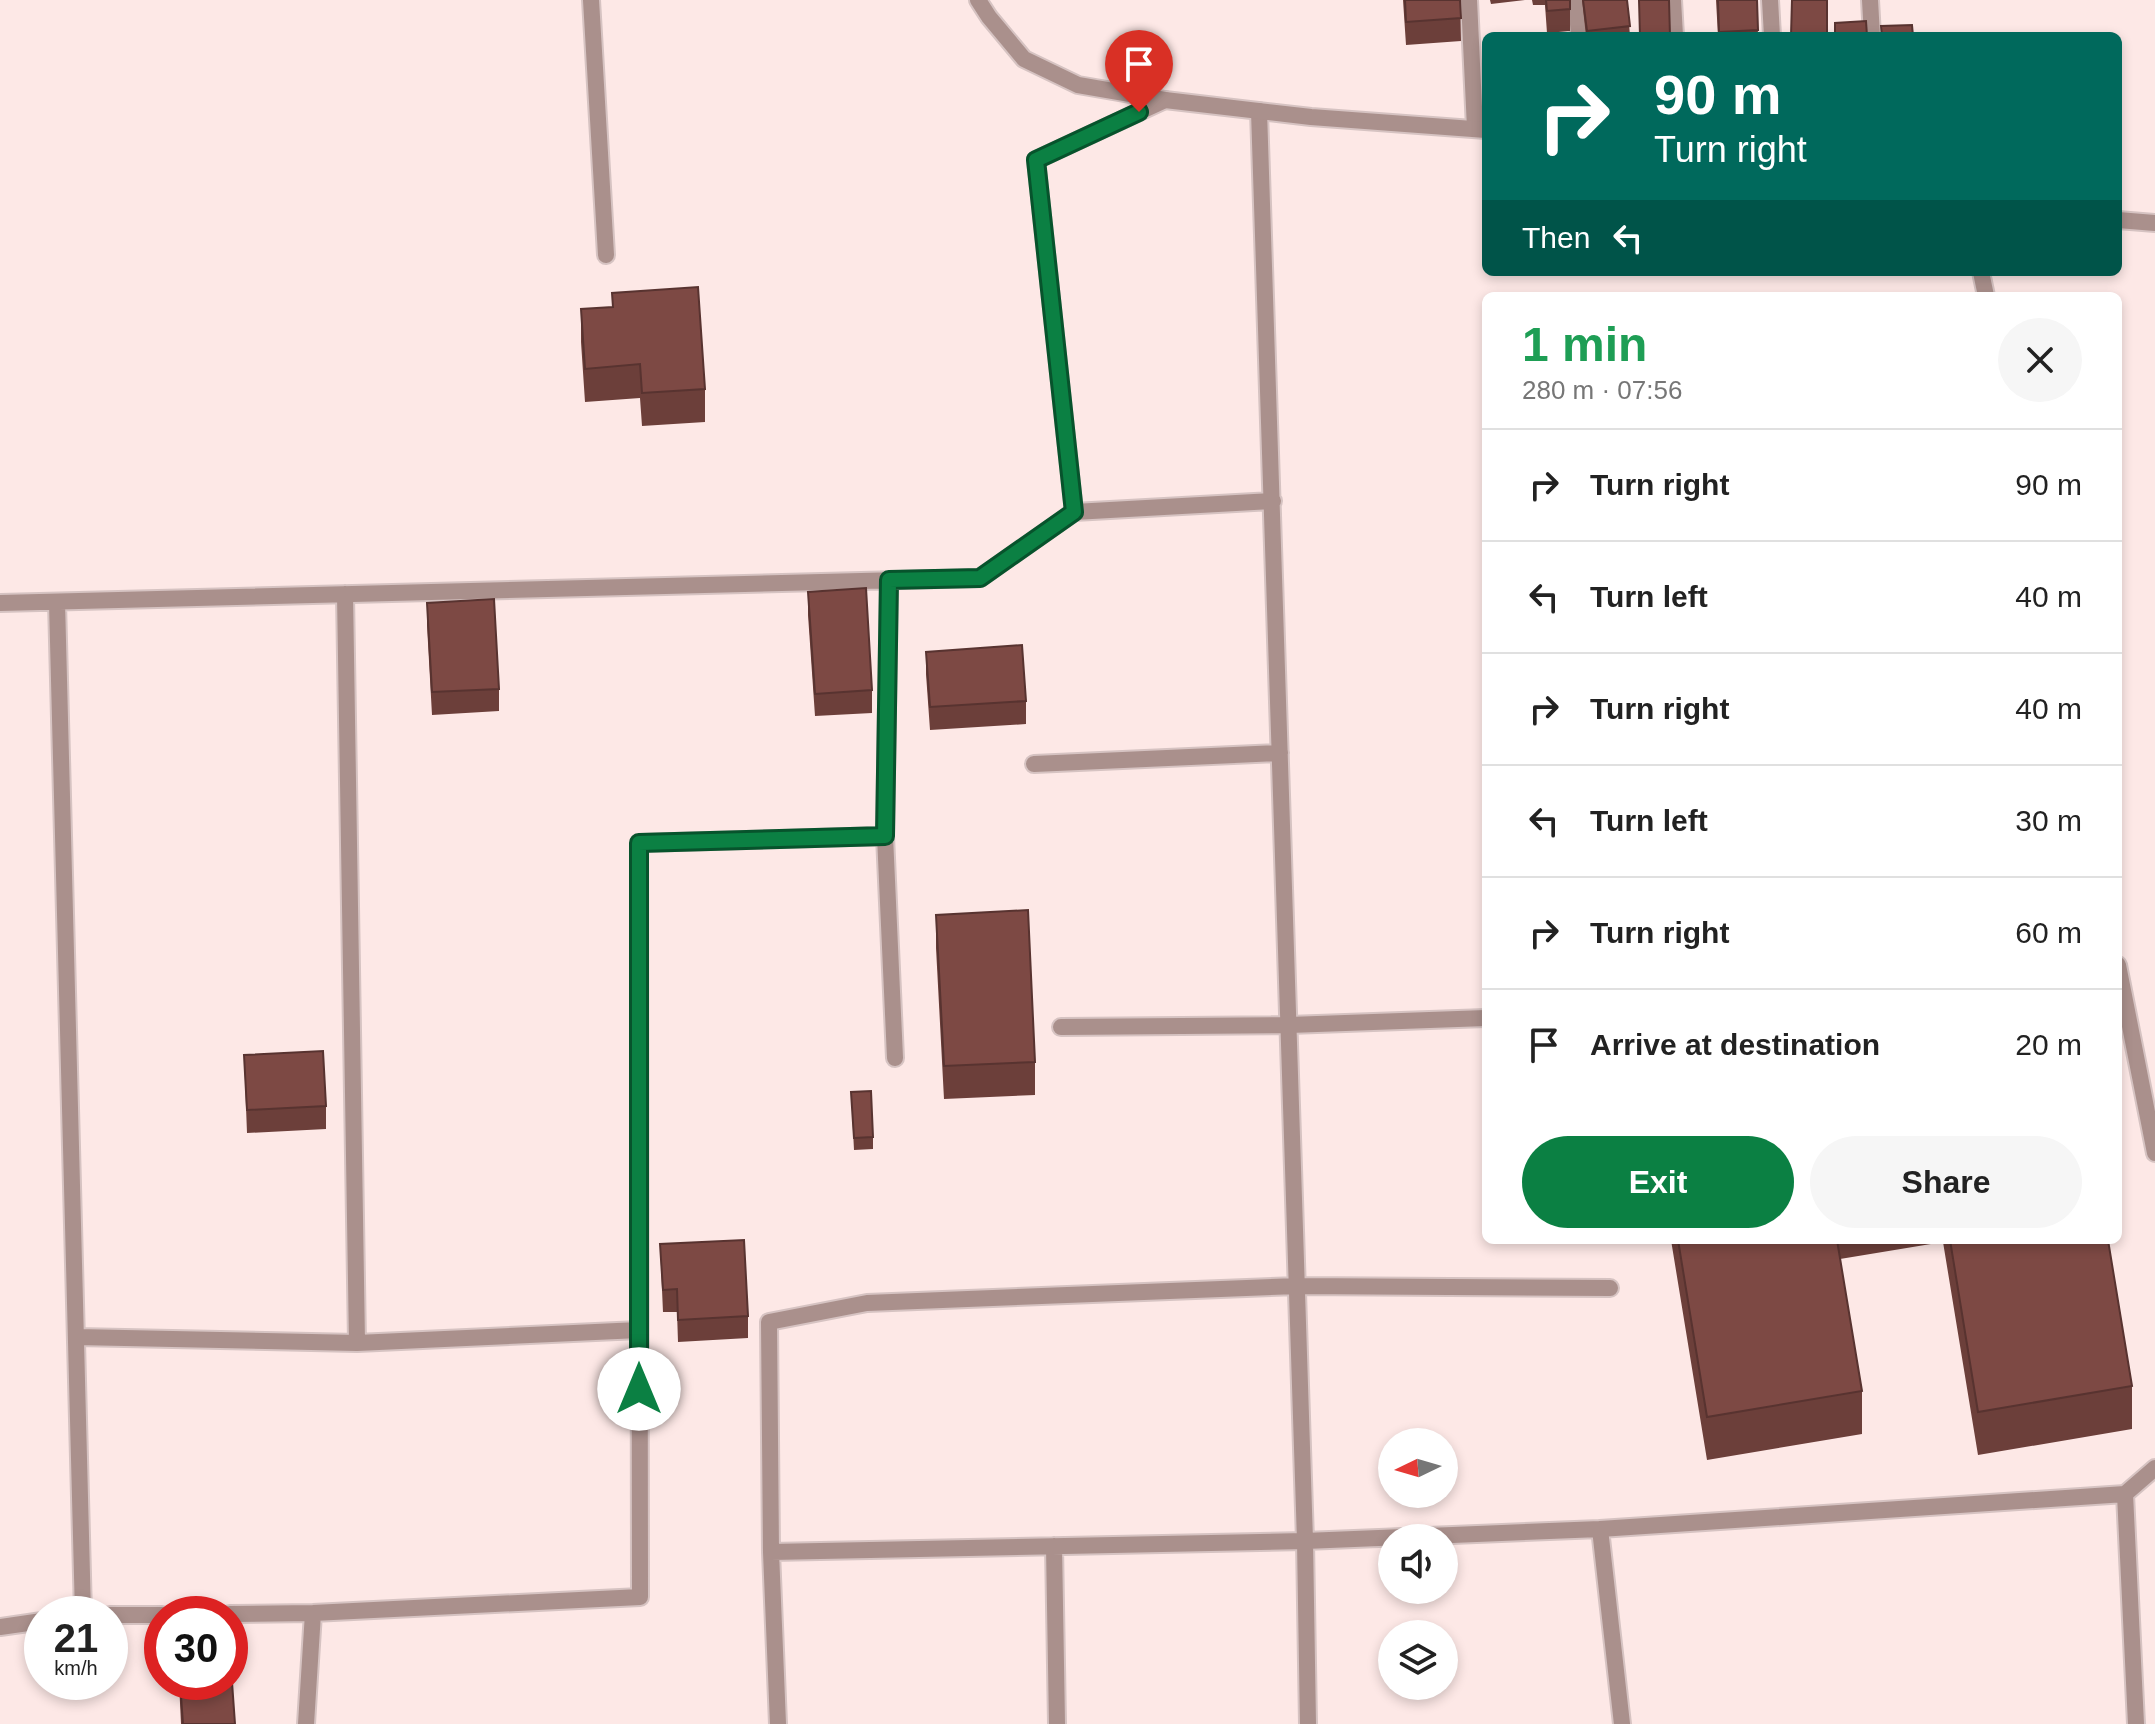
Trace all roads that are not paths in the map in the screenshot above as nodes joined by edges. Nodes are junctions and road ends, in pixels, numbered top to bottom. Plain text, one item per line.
1 (591, 0) edge
2 (978, 0) edge
3 (1469, 0) edge
4 (1576, 0) edge
5 (1673, 0) edge
6 (1770, 0) edge
7 (1870, 0) edge
8 (1579, 32) edge
9 (1675, 32) edge
10 (1772, 32) edge
11 (1872, 32) edge
12 (1165, 100) junction
13 (1259, 111) junction
14 (1480, 129) edge
15 (2122, 220) edge
16 (2155, 223) edge
17 (606, 255) dead end
18 (1273, 501) junction
19 (1074, 512) junction
20 (889, 580) junction
21 (345, 594) junction
22 (57, 602) junction
23 (0, 603) edge
24 (1280, 753) junction
25 (1034, 764) dead end
26 (885, 836) junction
27 (2122, 985) edge
28 (1482, 1018) edge
29 (1289, 1025) junction
30 (1061, 1027) dead end
31 (895, 1058) dead end
32 (2155, 1153) edge
33 (1297, 1286) junction
34 (1610, 1288) dead end
35 (639, 1330) junction
36 (77, 1337) junction
37 (357, 1343) junction
38 (2155, 1468) edge
39 (2125, 1494) junction
40 (1600, 1529) junction
41 (1305, 1541) junction
42 (1054, 1546) junction
43 (771, 1552) junction
44 (83, 1596) edge
45 (313, 1613) junction
46 (248, 1614) edge
47 (24, 1624) edge
48 (0, 1627) edge
49 (306, 1724) edge
50 (778, 1724) edge
51 (1057, 1724) edge
52 (1308, 1724) edge
53 (1622, 1724) edge
54 (2136, 1724) edge

1 - 17 street
2 - 12 street
3 - 14 street
4 - 8 street
5 - 9 street
6 - 10 street
7 - 11 street
12 - 13 street
12 - 19 street
13 - 14 street
13 - 18 street
15 - 16 street
18 - 19 street
18 - 24 street
19 - 20 street
20 - 21 street
20 - 26 street
21 - 22 street
21 - 37 street
22 - 23 street
22 - 36 street
24 - 25 street
24 - 29 street
26 - 31 street
26 - 35 street
27 - 32 street
28 - 29 street
29 - 30 street
29 - 33 street
33 - 34 street
33 - 41 street
33 - 43 street
35 - 37 street
35 - 45 street
36 - 37 street
36 - 44 street
38 - 39 street
39 - 40 street
39 - 54 street
40 - 41 street
40 - 53 street
41 - 42 street
41 - 52 street
42 - 43 street
42 - 51 street
43 - 50 street
45 - 46 street
45 - 49 street
47 - 48 street

